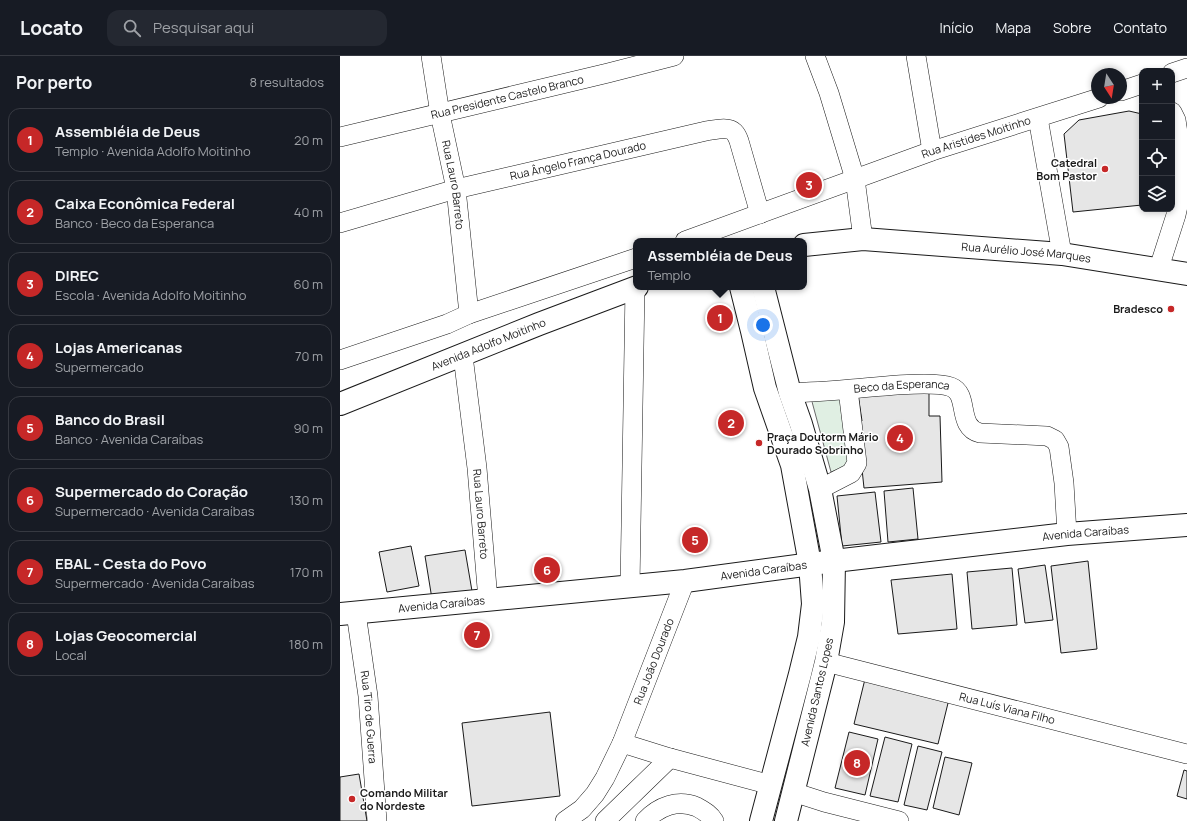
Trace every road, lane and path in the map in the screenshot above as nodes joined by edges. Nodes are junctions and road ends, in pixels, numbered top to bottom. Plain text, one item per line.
1 (430, 56) edge
2 (674, 56) edge
3 (815, 56) edge
4 (916, 56) edge
5 (1187, 68) edge
6 (1175, 73) edge
7 (1139, 85) edge
8 (1127, 89) edge
9 (1091, 101) edge
10 (440, 114) junction
11 (1038, 118) junction
12 (1175, 118) edge
13 (340, 137) edge
14 (932, 151) junction
15 (1184, 172) edge
16 (855, 179) junction
17 (456, 189) junction
18 (760, 214) junction
19 (340, 223) edge
20 (693, 238) edge
21 (863, 238) junction
22 (807, 245) edge
23 (1062, 254) junction
24 (633, 259) edge
25 (1160, 268) junction
26 (1187, 274) edge
27 (633, 288) edge
28 (636, 290) edge
29 (742, 290) edge
30 (764, 290) edge
31 (469, 314) junction
32 (463, 356) junction
33 (340, 360) edge
34 (848, 390) junction
35 (790, 393) junction
36 (340, 404) edge
37 (820, 489) junction
38 (1187, 525) edge
39 (1067, 534) junction
40 (834, 561) junction
41 (810, 564) junction
42 (685, 581) junction
43 (630, 586) junction
44 (488, 600) junction
45 (348, 614) edge
46 (826, 662) junction
47 (622, 742) junction
48 (1187, 754) edge
49 (670, 758) junction
50 (771, 785) junction
51 (793, 792) junction
52 (676, 812) edge
53 (377, 821) edge
54 (565, 821) edge
55 (605, 821) edge
56 (645, 821) edge
57 (714, 821) edge
58 (761, 821) edge
59 (786, 821) edge
60 (899, 821) edge

1 - 10 street, Rua Lauro Barreto
2 - 10 street, Rua Presidente Castelo Branco
3 - 16 street
4 - 14 street
5 - 6 street
7 - 8 street
9 - 11 street, Rua Aristides Moitinho
10 - 13 street, Rua Presidente Castelo Branco
10 - 17 street, Rua Lauro Barreto
11 - 14 street, Rua Aristides Moitinho
11 - 23 street
12 - 15 street
14 - 16 street, Rua Aristides Moitinho
15 - 25 street
16 - 18 street
16 - 21 street
17 - 18 street, Rua Ângelo França Dourado
17 - 19 street, Rua Ângelo França Dourado
17 - 31 street, Rua Lauro Barreto
18 - 20 street
21 - 22 main road
21 - 23 main road, Rua Aurélio José Marques
23 - 25 main road, Rua Aurélio José Marques
24 - 31 street
25 - 26 main road, Rua Aurélio José Marques
27 - 32 main road, Avenida Adolfo Moitinho
28 - 43 street
29 - 41 main road, Avenida Santos Lopes
30 - 35 main road, Avenida Santos Lopes
31 - 33 street
32 - 36 main road, Avenida Adolfo Moitinho
32 - 44 street, Rua Lauro Barreto
34 - 35 street, Beco da Esperanca
34 - 37 street
34 - 39 street, Beco da Esperanca
35 - 37 main road, Avenida Santos Lopes
37 - 40 main road, Avenida Santos Lopes
38 - 39 main road, Avenida Caraíbas
39 - 40 main road, Avenida Caraíbas
40 - 41 main road, Avenida Caraíbas
40 - 46 main road, Avenida Santos Lopes
41 - 42 main road, Avenida Caraíbas
41 - 50 main road, Avenida Santos Lopes
42 - 43 main road, Avenida Caraíbas
42 - 47 street, Rua João Dourado
43 - 44 main road, Avenida Caraíbas
44 - 45 main road, Avenida Caraíbas
45 - 53 street, Rua Tiro de Guerra
46 - 48 street, Rua Luís Viana Filho
46 - 51 main road, Avenida Santos Lopes
47 - 49 street
47 - 54 street, Rua João Dourado
49 - 50 street
49 - 55 street
50 - 58 main road, Avenida Santos Lopes
51 - 59 main road, Avenida Santos Lopes
51 - 60 street
52 - 56 street
52 - 57 street

